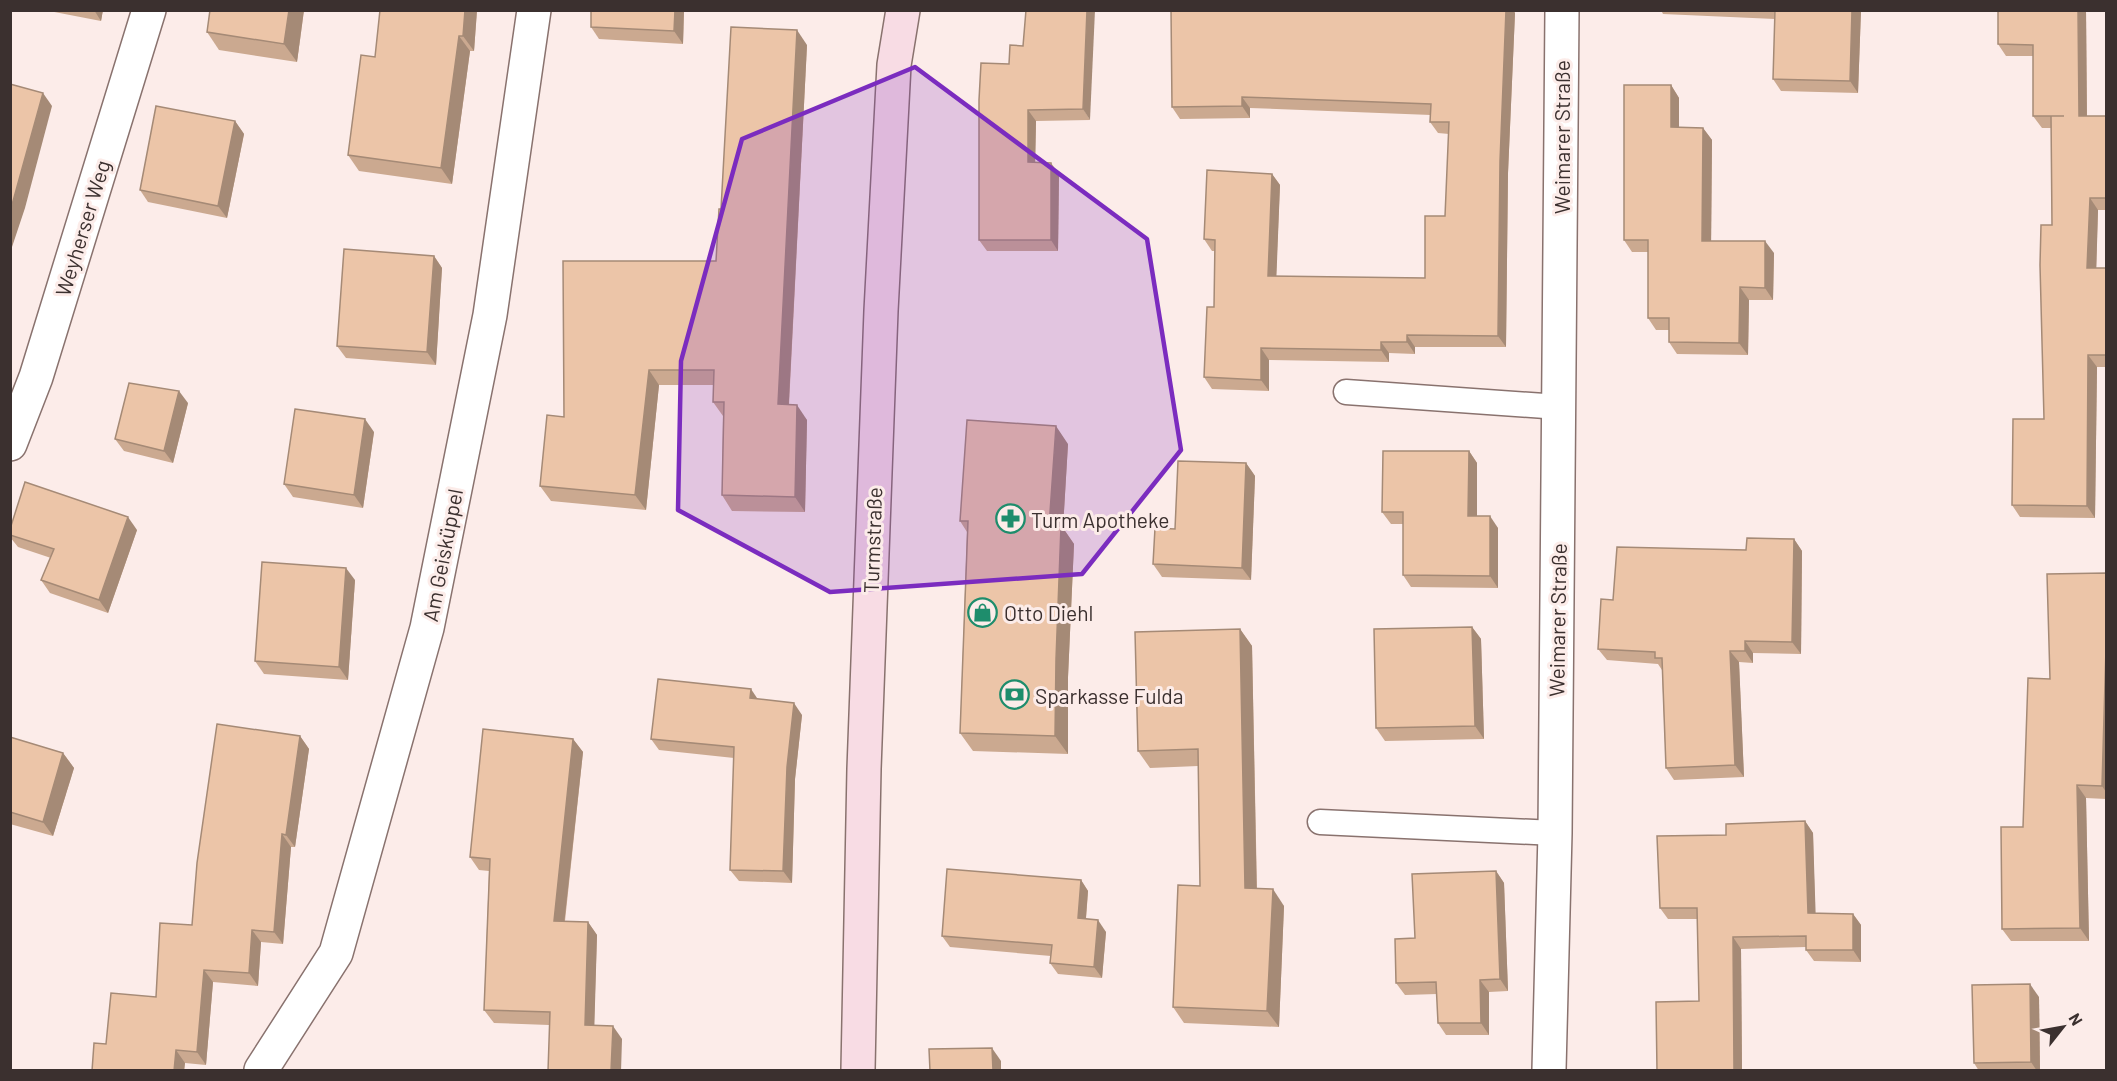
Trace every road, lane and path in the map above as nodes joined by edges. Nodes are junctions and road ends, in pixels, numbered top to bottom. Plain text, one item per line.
1 (148, 10) edge
2 (534, 10) edge
3 (903, 10) edge
4 (1562, 10) edge
5 (1346, 392) dead end
6 (1559, 407) junction
7 (10, 444) edge
8 (1320, 822) dead end
9 (1555, 833) junction
10 (261, 1071) edge
11 (858, 1071) edge
12 (1549, 1071) edge

1 - 7 street, Weyherser Weg
2 - 10 street, Am Geisküppel
3 - 11 main road, Turmstraße
4 - 6 street, Weimarer Straße
5 - 6 lane
6 - 9 street, Weimarer Straße
8 - 9 lane
9 - 12 street, Weimarer Straße

